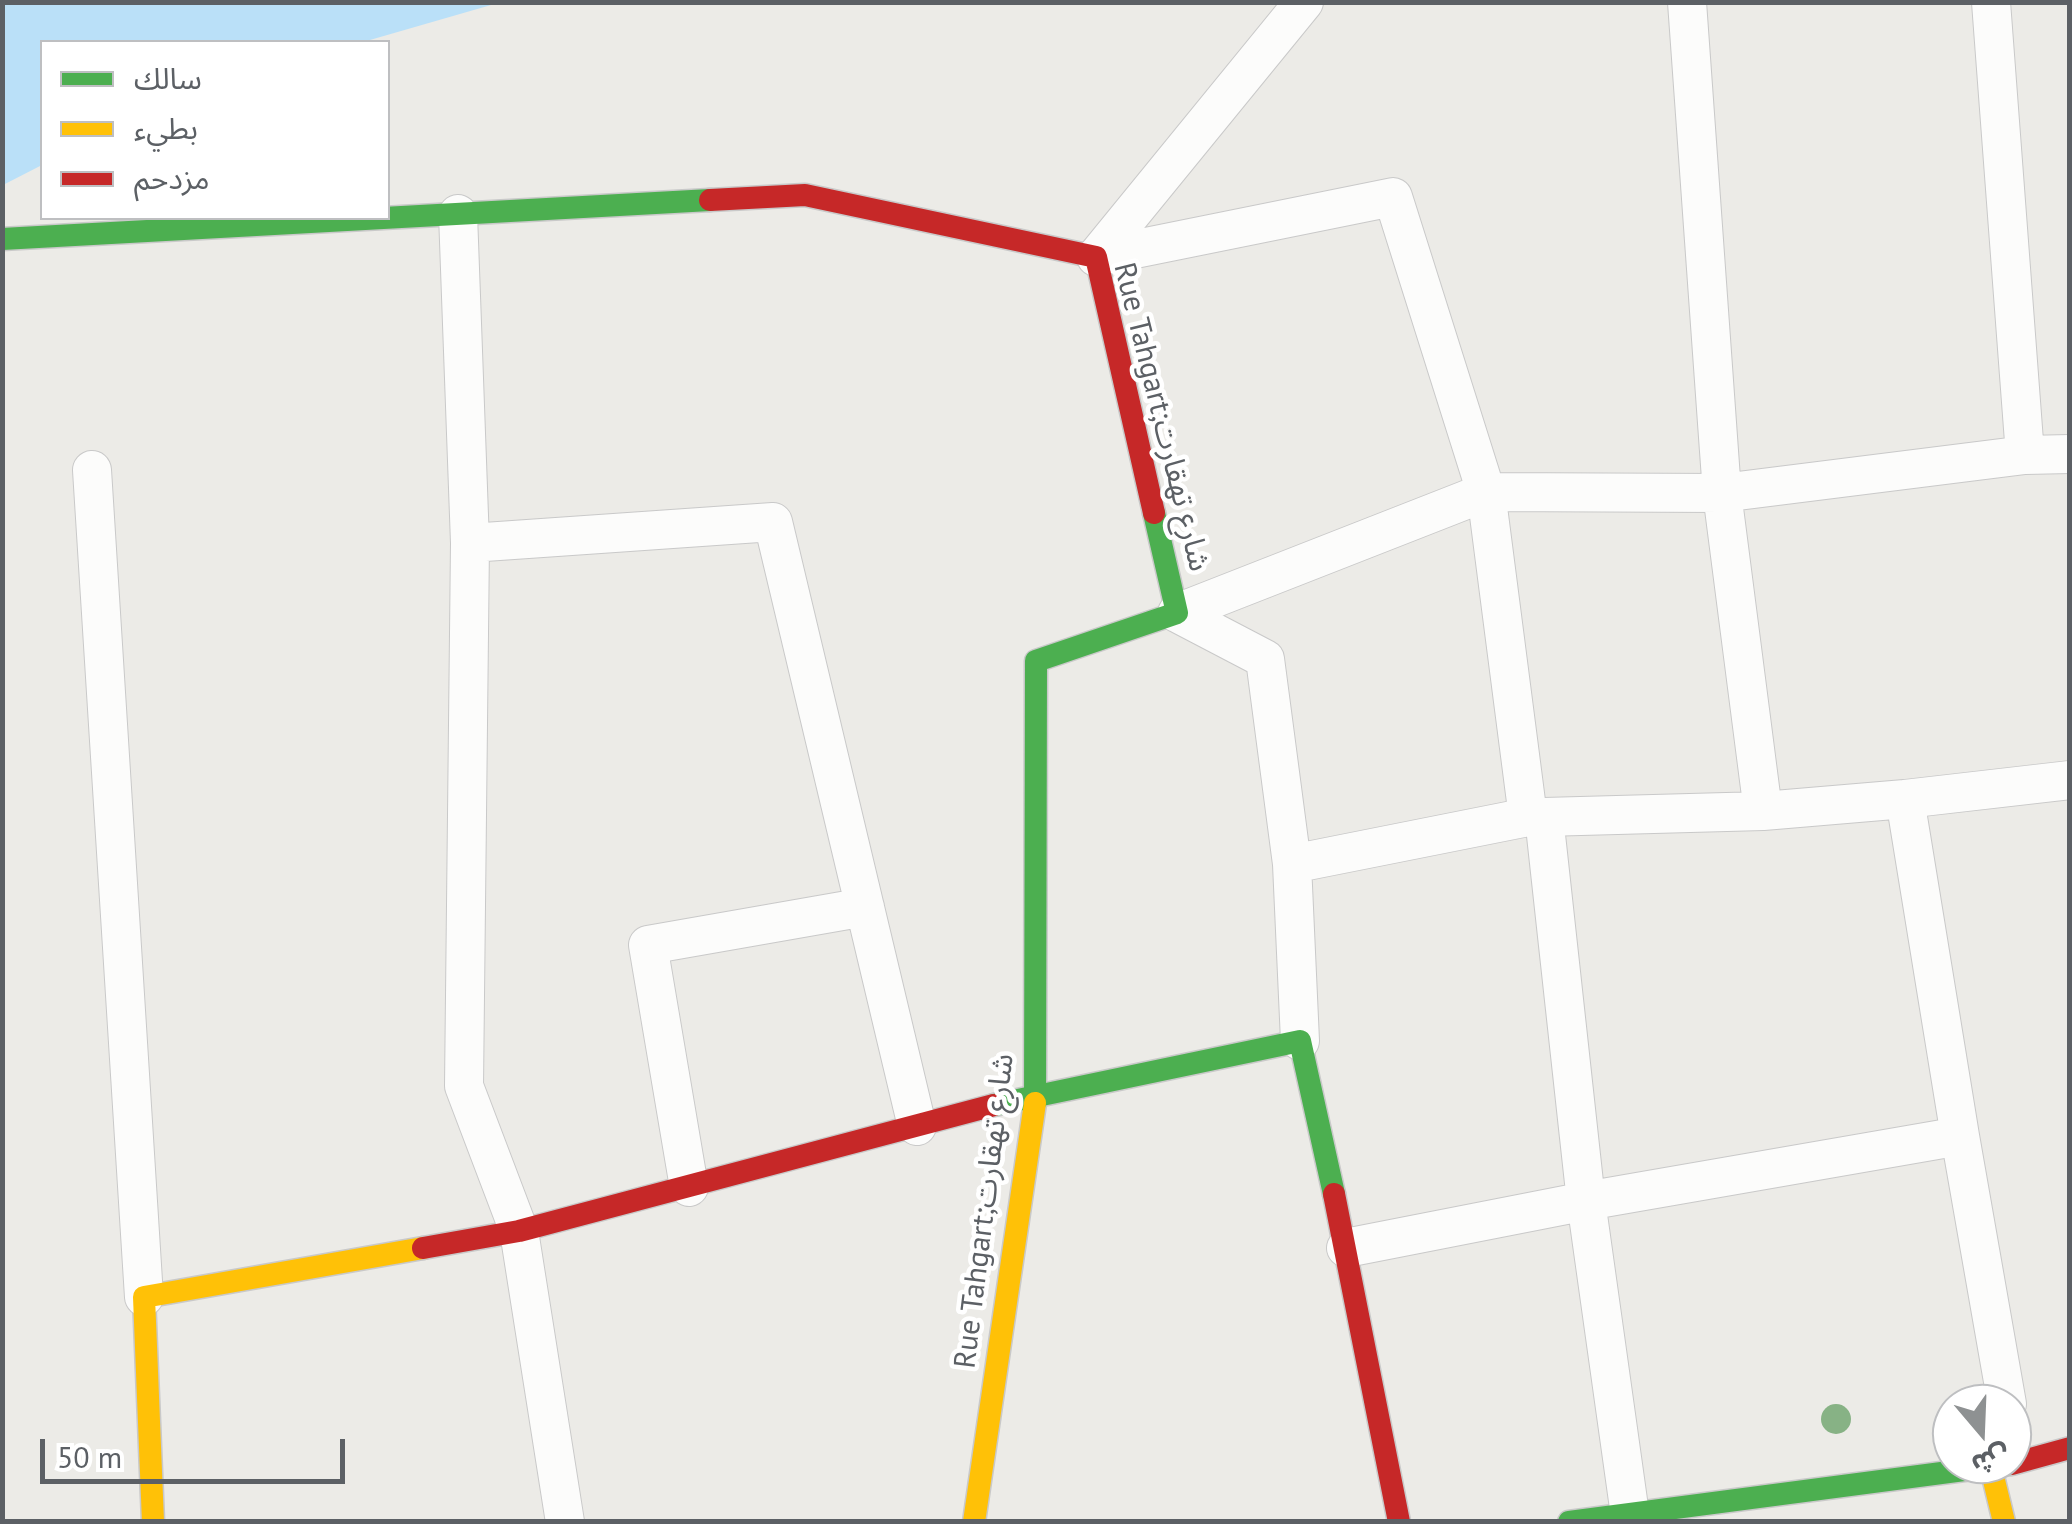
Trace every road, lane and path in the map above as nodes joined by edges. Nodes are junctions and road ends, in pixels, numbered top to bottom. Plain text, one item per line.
1 (1304, 2) edge
2 (1688, 2) edge
3 (1991, 2) edge
4 (458, 214) junction
5 (390, 218) edge
6 (349, 220) edge
7 (2, 239) edge
8 (1096, 258) junction
9 (2070, 454) edge
10 (2025, 456) junction
11 (92, 470) dead end
12 (1486, 492) junction
13 (1722, 494) junction
14 (470, 543) junction
15 (1177, 613) junction
16 (2070, 780) edge
17 (1905, 799) junction
18 (1762, 811) junction
19 (1536, 817) junction
20 (1292, 864) junction
21 (865, 908) junction
22 (1300, 1040) junction
23 (1036, 1094) junction
24 (917, 1126) junction
25 (1960, 1136) junction
26 (689, 1187) junction
27 (1586, 1201) junction
28 (520, 1231) junction
29 (1346, 1248) junction
30 (144, 1297) junction
31 (2003, 1384) edge
32 (2070, 1448) edge
33 (2032, 1455) edge
34 (1932, 1471) edge
35 (2006, 1484) edge
36 (1631, 1518) edge
37 (153, 1522) edge
38 (564, 1522) edge
39 (974, 1522) edge
40 (1400, 1522) edge
41 (1569, 1522) edge
42 (2004, 1522) edge

1 - 8 street
2 - 13 street
3 - 10 street
4 - 5 street, Rue Tahgart;شارع تهقارت
4 - 8 street, Rue Tahgart;شارع تهقارت
4 - 14 street
6 - 7 street, Rue Tahgart;شارع تهقارت
8 - 12 street
8 - 15 street, Rue Tahgart;شارع تهقارت
9 - 10 street
10 - 13 street
11 - 30 street
12 - 13 street
12 - 15 street
12 - 19 street
13 - 18 street
14 - 21 street
14 - 28 street
15 - 20 street
15 - 23 street, Rue Tahgart;شارع تهقارت
16 - 17 street
17 - 18 street
17 - 25 street
18 - 19 street
19 - 20 street
19 - 27 street
20 - 22 street
21 - 24 street
21 - 26 street
22 - 23 street
22 - 29 street
23 - 24 street
23 - 39 street, Rue Tahgart;شارع تهقارت
24 - 26 street
25 - 27 street
25 - 31 street
26 - 28 street
27 - 29 street
27 - 36 street
28 - 30 street
28 - 38 street
29 - 40 street
30 - 37 street
32 - 33 street
34 - 36 street
35 - 42 street
36 - 41 street

